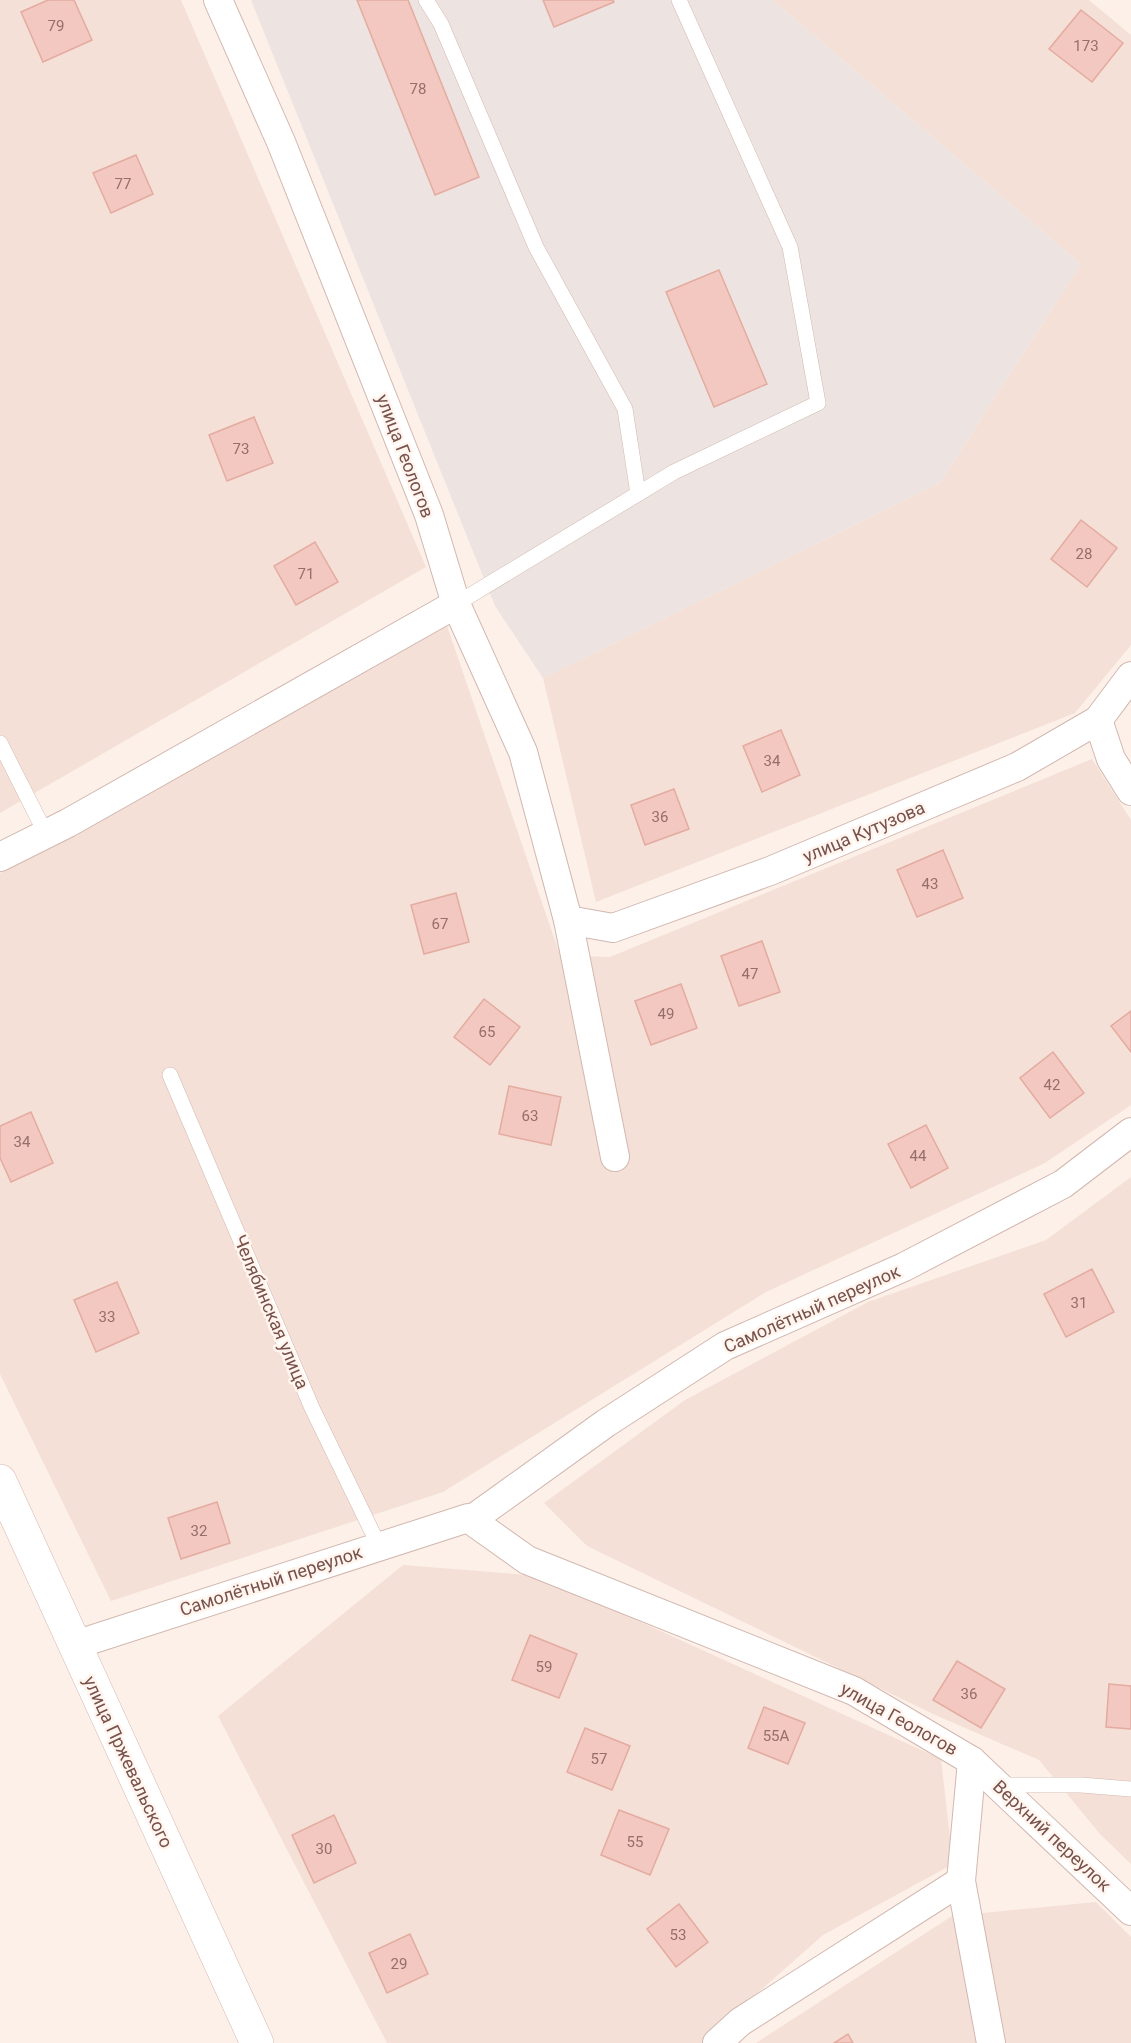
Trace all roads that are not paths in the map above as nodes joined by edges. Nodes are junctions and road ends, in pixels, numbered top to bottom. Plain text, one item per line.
1 (218, 0) edge
2 (426, 0) edge
3 (679, 0) edge
4 (638, 494) junction
5 (456, 604) junction
6 (1131, 676) edge
7 (1098, 720) junction
8 (0, 743) edge
9 (1131, 791) edge
10 (46, 834) junction
11 (0, 857) edge
12 (568, 920) junction
13 (170, 1075) dead end
14 (1131, 1132) edge
15 (615, 1157) dead end
16 (0, 1481) edge
17 (469, 1519) junction
18 (379, 1546) junction
19 (75, 1645) junction
20 (972, 1761) junction
21 (997, 1785) junction
22 (1131, 1789) edge
23 (961, 1881) junction
24 (1131, 1911) edge
25 (257, 2043) edge
26 (717, 2043) edge
27 (991, 2043) edge

1 - 5 street, улица Геологов
2 - 4 lane
3 - 4 lane
4 - 5 lane
5 - 10 street
5 - 12 street, улица Геологов
6 - 7 street, улица Кутузова
7 - 9 street
7 - 12 street, улица Кутузова
8 - 10 lane
10 - 11 street
12 - 15 street, улица Геологов
13 - 18 lane, Челябинская улица
14 - 17 street, Самолётный переулок
16 - 19 street, улица Пржевальского
17 - 18 street, Самолётный переулок
17 - 20 street, улица Геологов
18 - 19 street, Самолётный переулок
19 - 25 street, улица Пржевальского
20 - 21 street, Верхний переулок
20 - 23 street, улица Геологов
21 - 22 lane
21 - 24 street, Верхний переулок
23 - 26 street
23 - 27 street, улица Геологов

